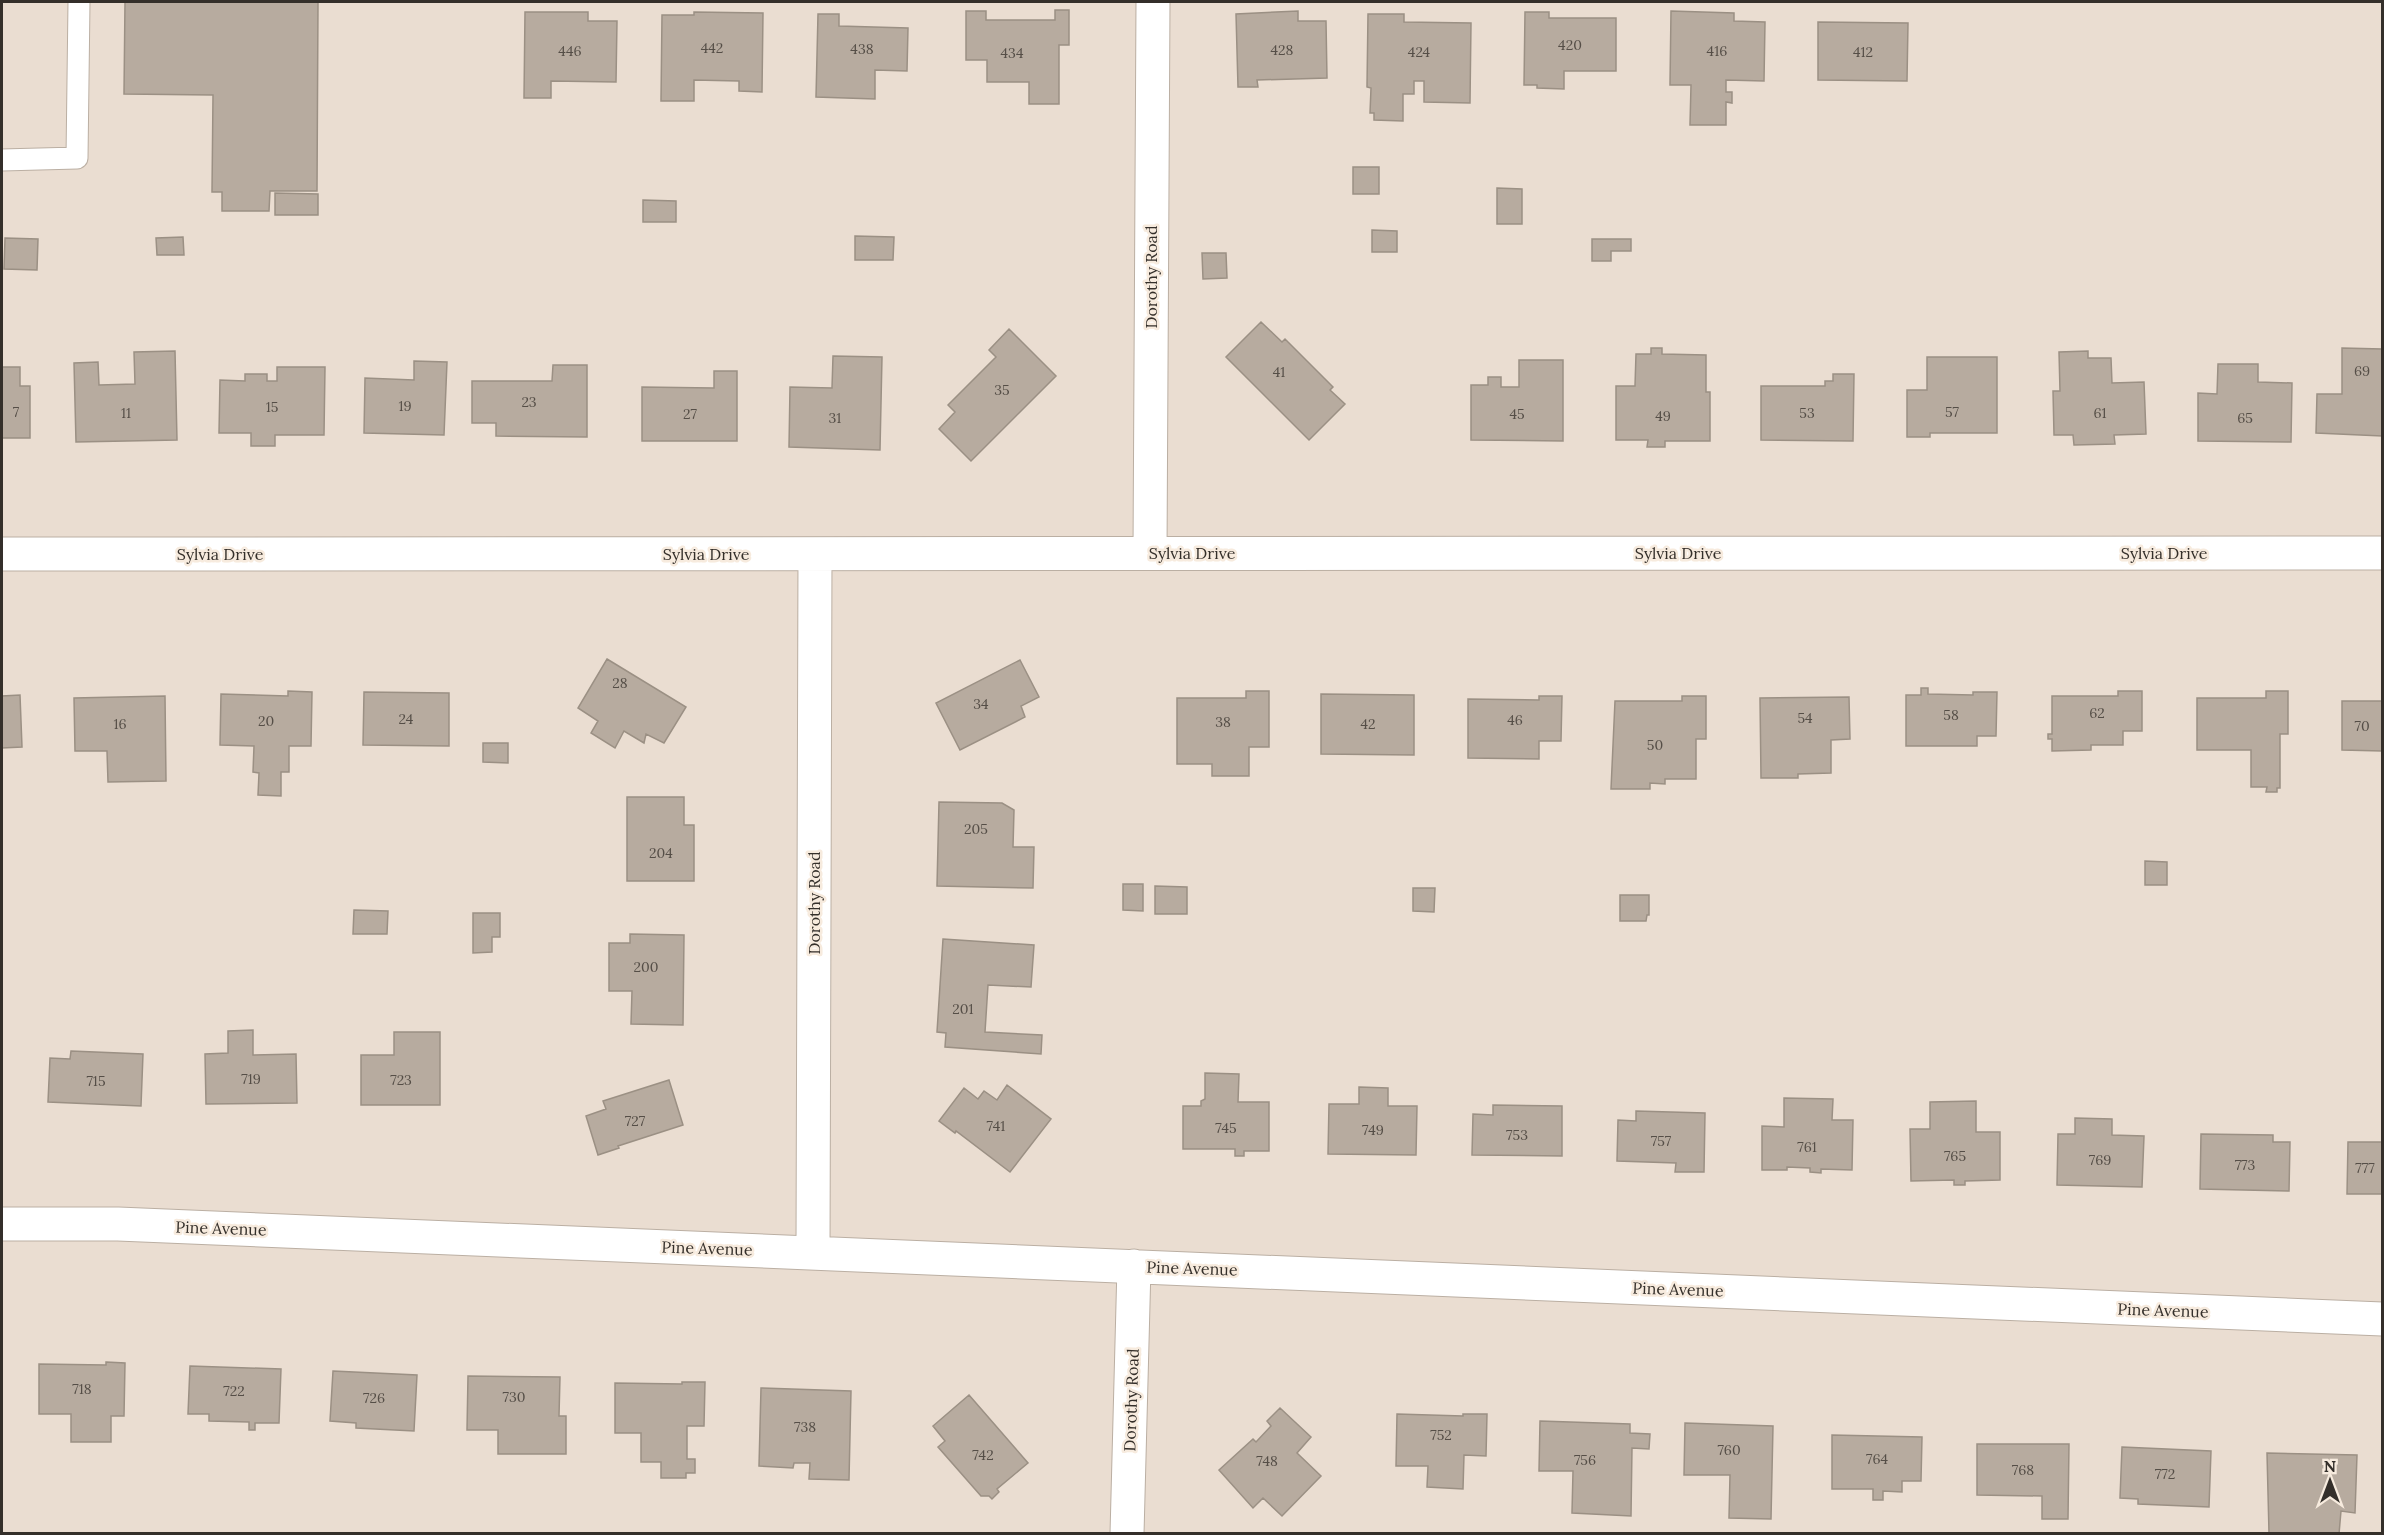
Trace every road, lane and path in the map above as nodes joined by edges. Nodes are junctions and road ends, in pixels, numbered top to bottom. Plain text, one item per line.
1 (79, 2) edge
2 (1153, 2) edge
3 (2, 160) edge
4 (1150, 553) junction
5 (2382, 553) edge
6 (2, 554) edge
7 (815, 554) junction
8 (2, 1224) edge
9 (813, 1252) junction
10 (1134, 1266) junction
11 (2382, 1319) edge
12 (1127, 1533) edge

1 - 3 lane
2 - 4 street, Dorothy Road
4 - 5 street, Sylvia Drive
4 - 7 street, Sylvia Drive
6 - 7 street, Sylvia Drive
7 - 9 street, Dorothy Road
8 - 9 street, Pine Avenue
9 - 10 street, Pine Avenue
10 - 11 street, Pine Avenue
10 - 12 street, Dorothy Road

